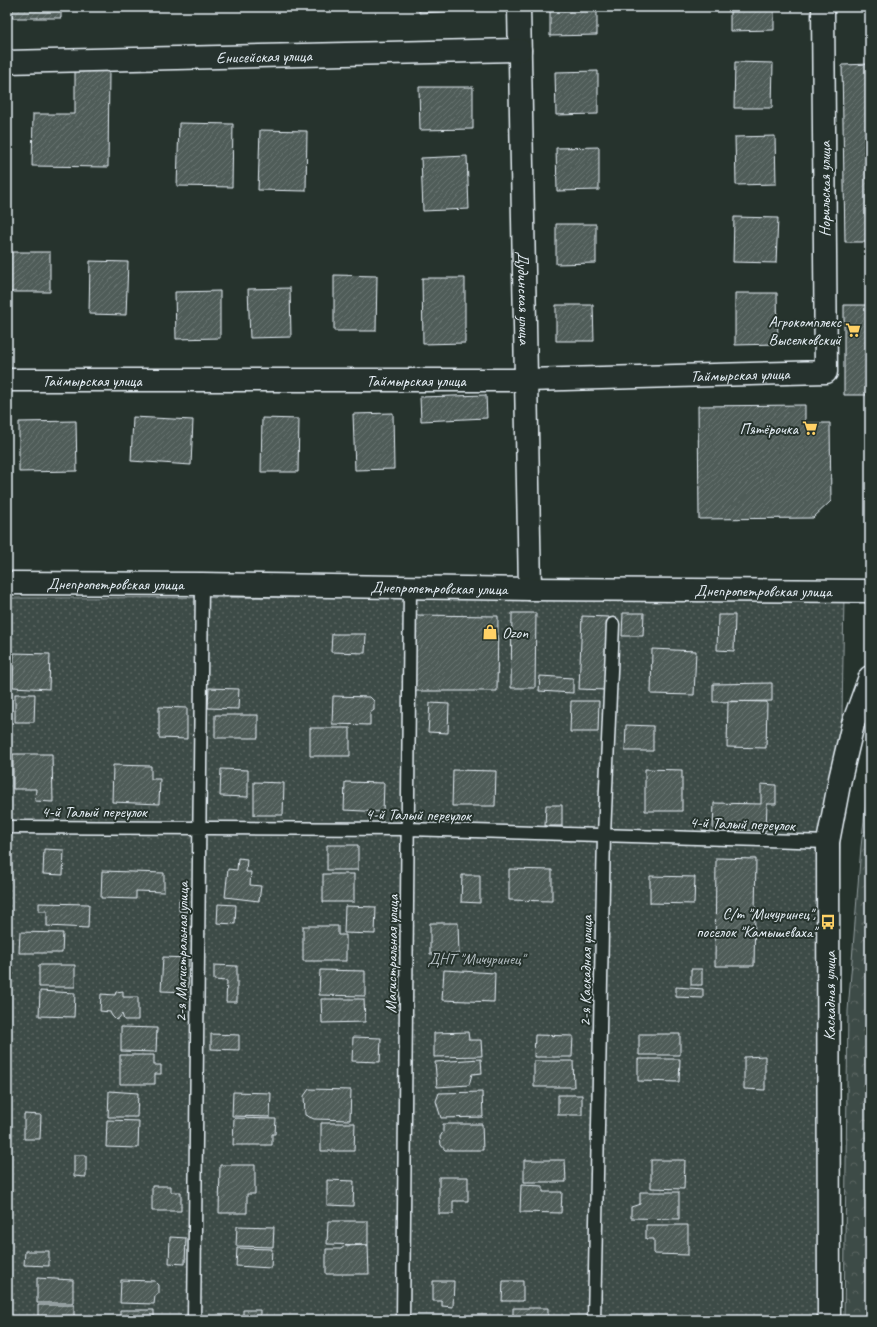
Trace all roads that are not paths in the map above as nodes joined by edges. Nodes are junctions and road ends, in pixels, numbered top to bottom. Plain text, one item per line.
1 (519, 7) edge
2 (823, 7) edge
3 (520, 50) junction
4 (7, 62) edge
5 (826, 372) joint
6 (7, 380) edge
7 (527, 380) junction
8 (7, 583) edge
9 (202, 584) junction
10 (410, 588) junction
11 (530, 589) junction
12 (870, 591) edge
13 (613, 624) dead end
14 (870, 677) edge
15 (7, 827) edge
16 (199, 828) junction
17 (408, 829) junction
18 (604, 835) junction
19 (828, 842) junction
20 (194, 1320) edge
21 (403, 1320) edge
22 (594, 1320) edge
23 (830, 1320) edge

1 - 3 street, Дудинская улица
2 - 5 street, Норильская улица
3 - 4 street, Енисейская улица
3 - 7 street, Дудинская улица
5 - 7 street, Таймырская улица
6 - 7 street, Таймырская улица
7 - 11 street, Дудинская улица
8 - 9 street, Днепропетровская улица
9 - 10 street, Днепропетровская улица
9 - 16 lane, 2-я Магистральная улица
10 - 11 street, Днепропетровская улица
10 - 17 lane, Магистральная улица
11 - 12 street, Днепропетровская улица
13 - 18 lane, 2-я Каскадная улица
14 - 19 street, Каскадная улица
15 - 16 lane, 4-й Талый переулок
16 - 17 lane, 4-й Талый переулок
16 - 20 lane, 2-я Магистральная улица
17 - 18 lane, 4-й Талый переулок
17 - 21 lane, Магистральная улица
18 - 19 lane, 4-й Талый переулок
18 - 22 lane, 2-я Каскадная улица
19 - 23 street, Каскадная улица

